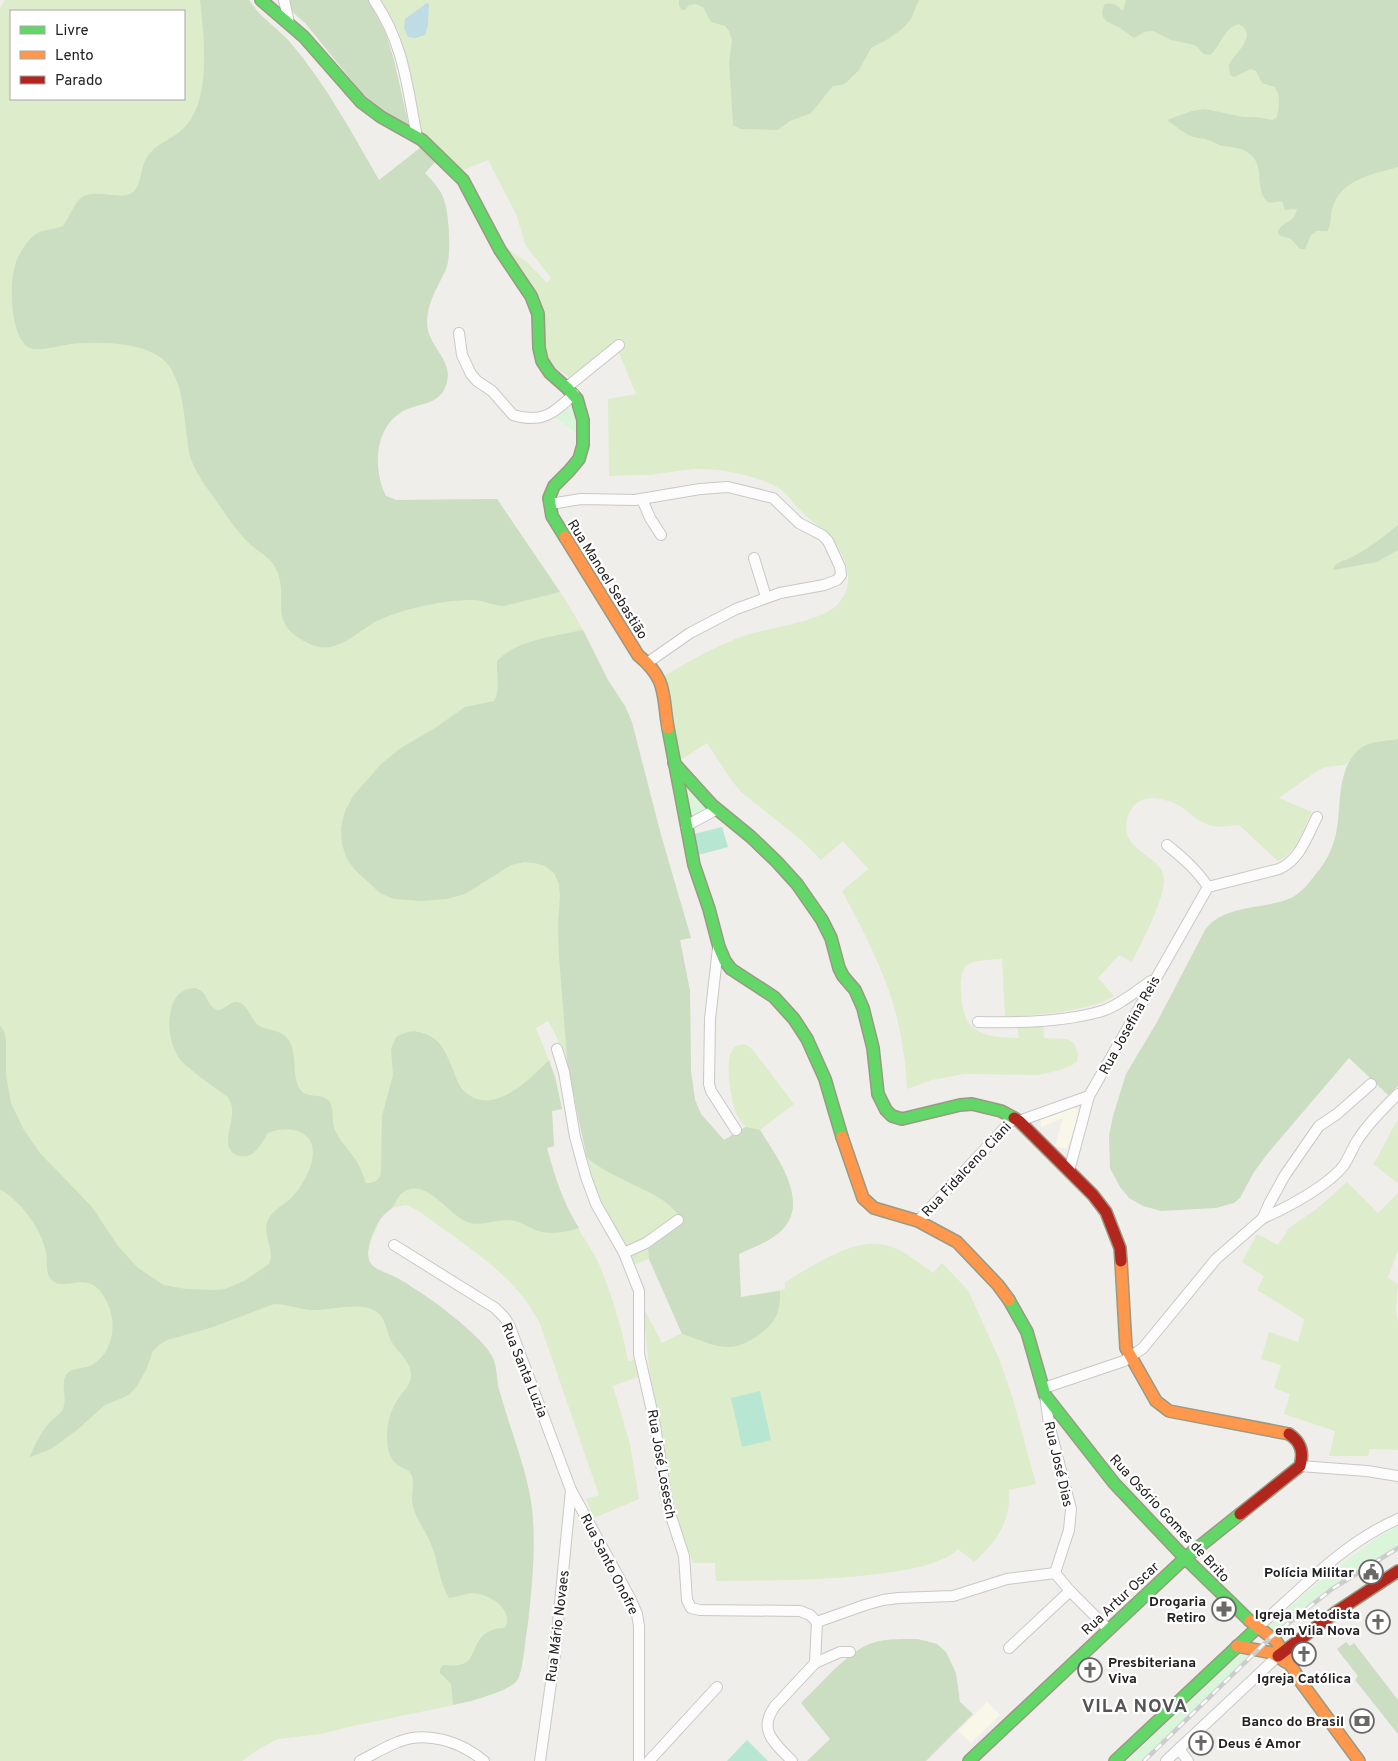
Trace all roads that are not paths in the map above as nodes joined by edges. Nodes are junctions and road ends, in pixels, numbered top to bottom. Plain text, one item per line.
1 (261, 0) edge
2 (284, 0) edge
3 (374, 0) edge
4 (289, 23) junction
5 (421, 140) junction
6 (459, 333) dead end
7 (619, 345) dead end
8 (571, 391) junction
9 (642, 499) junction
10 (550, 504) junction
11 (661, 535) dead end
12 (754, 558) dead end
13 (766, 597) junction
14 (648, 663) junction
15 (674, 763) junction
16 (717, 809) junction
17 (1317, 817) dead end
18 (686, 826) junction
19 (1167, 846) dead end
20 (1208, 887) junction
21 (718, 947) junction
22 (1154, 979) junction
23 (978, 1022) dead end
24 (557, 1049) dead end
25 (1371, 1084) dead end
26 (1398, 1094) edge
27 (1089, 1096) junction
28 (1016, 1120) junction
29 (736, 1130) dead end
30 (1069, 1171) junction
31 (1263, 1218) junction
32 (678, 1220) dead end
33 (918, 1221) junction
34 (394, 1245) dead end
35 (624, 1253) junction
36 (1130, 1358) junction
37 (1045, 1392) junction
38 (1300, 1466) junction
39 (1398, 1476) edge
40 (571, 1490) junction
41 (1398, 1519) edge
42 (1184, 1558) junction
43 (1398, 1571) edge
44 (1055, 1573) junction
45 (1070, 1591) junction
46 (817, 1622) junction
47 (1258, 1627) junction
48 (1108, 1630) junction
49 (1238, 1646) junction
50 (1009, 1648) dead end
51 (850, 1652) dead end
52 (1281, 1654) junction
53 (815, 1663) junction
54 (717, 1687) dead end
55 (1179, 1750) junction
56 (977, 1758) edge
57 (360, 1761) edge
58 (484, 1761) edge
59 (540, 1761) edge
60 (639, 1761) edge
61 (649, 1761) edge
62 (792, 1761) edge
63 (1115, 1761) edge
64 (1166, 1761) edge
65 (1188, 1761) edge
66 (1359, 1761) edge

1 - 4 street
2 - 4 street
3 - 5 street
4 - 5 street
5 - 8 street
6 - 8 street
7 - 8 street
8 - 10 street
9 - 10 street
9 - 11 street
9 - 13 street
10 - 14 street, Rua Manoel Sebastião
12 - 13 street
13 - 14 street
14 - 15 street, Rua Manoel Sebastião
15 - 16 street
15 - 18 street, Rua Osório Gomes de Brito
16 - 18 street
16 - 28 street
17 - 20 street
18 - 21 street, Rua Osório Gomes de Brito
19 - 20 street
20 - 22 street, Rua Josefina Reis
21 - 29 street
21 - 33 street, Rua Osório Gomes de Brito
22 - 23 street
22 - 27 street, Rua Josefina Reis
24 - 35 street, Rua José Losesch
25 - 31 street
26 - 31 street
27 - 28 street
27 - 30 street, Rua Josefina Reis
28 - 30 street
28 - 33 street, Rua Fidalceno Ciani
30 - 36 street
31 - 36 street
32 - 35 street
33 - 37 street, Rua Osório Gomes de Brito
34 - 40 street, Rua Santa Luzia
35 - 46 street, Rua José Losesch
36 - 37 street
36 - 38 street
37 - 42 street, Rua Osório Gomes de Brito
37 - 44 street, Rua José Dias
38 - 39 street
38 - 42 street, Rua Artur Oscar
40 - 59 street, Rua Mário Novaes
40 - 60 street, Rua Santo Onofre
41 - 47 street
42 - 47 street, Rua Osório Gomes de Brito
42 - 48 street, Rua Artur Oscar
43 - 52 street
44 - 45 street
44 - 46 street
45 - 48 street
45 - 50 street
46 - 53 street
47 - 49 street
47 - 52 street, Rua Osório Gomes de Brito
48 - 56 street, Rua Artur Oscar
49 - 52 street
49 - 63 street
51 - 53 street
52 - 55 street
52 - 66 street
53 - 62 street
54 - 61 street
55 - 64 street
55 - 65 street
57 - 58 street

